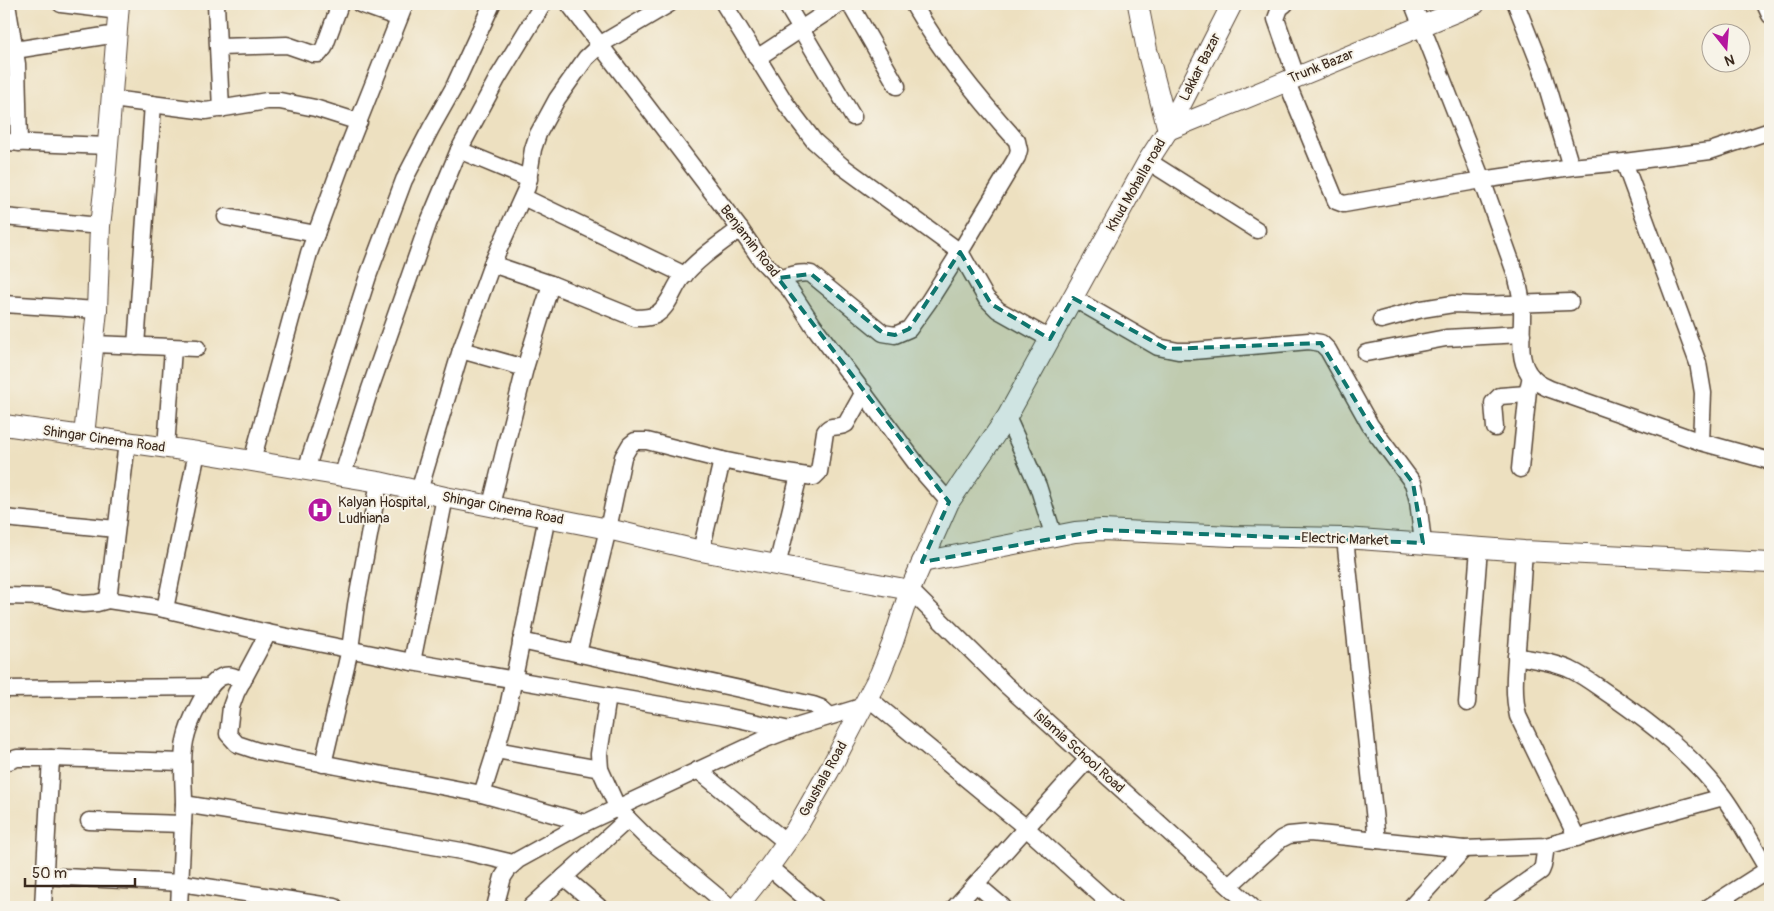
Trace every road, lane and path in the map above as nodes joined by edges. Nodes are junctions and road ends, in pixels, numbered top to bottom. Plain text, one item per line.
1 (7, 4) edge
2 (62, 4) edge
3 (216, 4) edge
4 (340, 4) edge
5 (360, 4) edge
6 (492, 4) edge
7 (543, 4) edge
8 (569, 4) edge
9 (724, 4) edge
10 (786, 4) edge
11 (839, 4) edge
12 (850, 4) edge
13 (913, 4) edge
14 (1138, 4) edge
15 (1232, 4) edge
16 (1285, 4) edge
17 (1413, 4) edge
18 (1475, 4) edge
19 (1516, 4) edge
20 (1765, 4) edge
21 (664, 5) edge
22 (119, 8) edge
23 (402, 11) edge
24 (1770, 15) edge
25 (1422, 26) junction
26 (802, 29) junction
27 (117, 34) junction
28 (601, 44) junction
29 (219, 47) junction
30 (15, 50) junction
31 (757, 58) junction
32 (1291, 78) junction
33 (897, 86) dead end
34 (112, 99) junction
35 (153, 104) junction
36 (221, 109) junction
37 (853, 117) dead end
38 (359, 122) junction
39 (1168, 130) junction
40 (1770, 132) edge
41 (11, 143) edge
42 (108, 146) junction
43 (459, 150) junction
44 (1148, 161) junction
45 (1624, 162) junction
46 (1571, 167) junction
47 (529, 178) junction
48 (1482, 180) junction
49 (523, 197) junction
50 (4, 217) edge
51 (226, 217) dead end
52 (100, 226) junction
53 (740, 229) junction
54 (1257, 230) dead end
55 (316, 234) junction
56 (960, 252) junction
57 (492, 264) junction
58 (685, 275) junction
59 (778, 278) junction
60 (550, 284) junction
61 (1072, 298) junction
62 (1570, 302) dead end
63 (1522, 303) junction
64 (4, 304) edge
65 (97, 310) junction
66 (1381, 320) dead end
67 (1522, 334) junction
68 (1050, 339) junction
69 (93, 344) junction
70 (136, 346) junction
71 (173, 348) junction
72 (197, 348) dead end
73 (461, 350) junction
74 (1366, 354) dead end
75 (525, 368) junction
76 (1531, 376) junction
77 (864, 392) junction
78 (1527, 394) junction
79 (1007, 417) junction
80 (4, 425) edge
81 (1496, 428) dead end
82 (84, 436) junction
83 (127, 442) junction
84 (1701, 442) junction
85 (166, 448) junction
86 (197, 452) junction
87 (722, 460) junction
88 (252, 461) junction
89 (1770, 461) edge
90 (1520, 469) dead end
91 (306, 470) junction
92 (799, 475) junction
93 (342, 477) junction
94 (379, 482) junction
95 (419, 491) junction
96 (445, 497) junction
97 (949, 502) junction
98 (491, 505) junction
99 (547, 516) junction
100 (4, 518) edge
101 (116, 529) junction
102 (608, 529) junction
103 (1054, 537) junction
104 (1345, 538) junction
105 (1422, 543) junction
106 (1479, 548) junction
107 (701, 551) junction
108 (1524, 551) junction
109 (922, 562) junction
110 (1770, 563) edge
111 (777, 566) junction
112 (910, 590) junction
113 (4, 596) edge
114 (108, 600) junction
115 (166, 610) junction
116 (268, 633) junction
117 (521, 641) junction
118 (350, 650) junction
119 (578, 653) junction
120 (1516, 656) junction
121 (412, 662) junction
122 (243, 681) junction
123 (514, 681) junction
124 (210, 687) junction
125 (4, 689) edge
126 (608, 696) junction
127 (864, 702) junction
128 (1467, 703) dead end
129 (830, 716) junction
130 (790, 730) junction
131 (496, 750) junction
132 (51, 758) junction
133 (1088, 759) junction
134 (184, 762) junction
135 (4, 763) edge
136 (323, 764) junction
137 (600, 769) junction
138 (698, 770) junction
139 (482, 794) junction
140 (1723, 796) junction
141 (184, 804) junction
142 (623, 814) junction
143 (89, 821) dead end
144 (585, 823) junction
145 (183, 824) junction
146 (1025, 827) junction
147 (1577, 838) junction
148 (1377, 840) junction
149 (786, 842) junction
150 (1546, 846) junction
151 (1464, 848) junction
152 (513, 864) junction
153 (769, 867) junction
154 (1770, 870) edge
155 (45, 876) junction
156 (564, 877) junction
157 (181, 883) junction
158 (976, 884) junction
159 (1229, 886) junction
160 (1497, 905) edge
161 (44, 907) edge
162 (179, 907) edge
163 (335, 907) edge
164 (495, 907) edge
165 (531, 907) edge
166 (598, 907) edge
167 (730, 907) edge
168 (737, 907) edge
169 (816, 907) edge
170 (955, 907) edge
171 (1003, 907) edge
172 (1114, 907) edge
173 (1252, 907) edge
174 (1411, 907) edge
175 (1709, 907) edge

1 - 30 street
2 - 22 street
3 - 29 street
4 - 29 street
5 - 23 street
6 - 91 street
7 - 43 street
8 - 28 street, Benjamin Road
9 - 31 street
10 - 26 street
11 - 26 street
12 - 33 street
13 - 56 street
14 - 39 street, Khud Mohalla road
15 - 39 street, Lakkar Bazar
16 - 32 street
17 - 25 street
18 - 25 street, Trunk Bazar
19 - 46 street
20 - 24 street
21 - 28 street
22 - 27 street
23 - 38 street
25 - 32 street, Trunk Bazar
25 - 48 street
26 - 31 street
26 - 37 street
27 - 30 street
27 - 34 street
28 - 47 street
28 - 53 street, Benjamin Road
29 - 36 street
30 - 41 street
31 - 56 street
32 - 39 street, Trunk Bazar
32 - 48 street
34 - 35 street
34 - 42 street
35 - 36 street
35 - 70 street
36 - 38 street
38 - 55 street
39 - 44 street, Khud Mohalla road
40 - 45 street
41 - 42 street
42 - 52 street
43 - 47 street
43 - 93 street
44 - 54 street
44 - 61 street, Khud Mohalla road
45 - 46 street
45 - 84 street
46 - 48 street
47 - 49 street
48 - 63 street
49 - 57 street
49 - 58 street
50 - 52 street
51 - 55 street
52 - 65 street
53 - 58 street
53 - 59 street, Benjamin Road
55 - 88 street
56 - 59 street
56 - 68 street
57 - 60 street
57 - 73 street
58 - 60 street
59 - 77 street, Benjamin Road
60 - 75 street
61 - 68 street, Khud Mohalla road
61 - 105 street
62 - 63 street
63 - 66 street
63 - 67 street
64 - 65 street
65 - 69 street
67 - 74 street
67 - 76 street
68 - 79 street, Khud Mohalla road
69 - 70 street
69 - 82 street
70 - 71 street
71 - 72 street
71 - 85 street
73 - 75 street
73 - 95 street
75 - 98 street
76 - 78 street
76 - 84 street
77 - 92 street
77 - 97 street, Benjamin Road
78 - 81 street
78 - 90 street
79 - 97 street, Gaushala Road
79 - 103 street
80 - 82 street, Shingar Cinema Road
82 - 83 street, Shingar Cinema Road
83 - 85 street, Shingar Cinema Road
83 - 101 street
84 - 89 street
85 - 86 street, Shingar Cinema Road
86 - 88 street, Shingar Cinema Road
86 - 115 street
87 - 92 street
87 - 102 street
87 - 107 street
88 - 91 street, Shingar Cinema Road
91 - 93 street, Shingar Cinema Road
92 - 111 street
93 - 94 street, Shingar Cinema Road
94 - 95 street, Shingar Cinema Road
94 - 118 street
95 - 96 street, Shingar Cinema Road
96 - 98 street, Shingar Cinema Road
96 - 121 street
97 - 109 street, Gaushala Road
98 - 99 street, Shingar Cinema Road
99 - 102 street, Shingar Cinema Road
99 - 117 street
100 - 101 street
101 - 114 street
102 - 107 street, Shingar Cinema Road
102 - 119 street
103 - 104 street, Electric Market
103 - 109 street, Electric Market
104 - 105 street, Electric Market
104 - 148 street
105 - 106 street, Electric Market
106 - 108 street, Electric Market
106 - 128 street
107 - 111 street, Shingar Cinema Road
108 - 110 street, Electric Market
108 - 120 street
109 - 112 street, Gaushala Road
111 - 112 street, Shingar Cinema Road
112 - 127 street, Gaushala Road
112 - 133 street, Islamia School Road
113 - 114 street
114 - 115 street
115 - 116 street
116 - 118 street
116 - 122 street
117 - 119 street
117 - 123 street
118 - 121 street
118 - 136 street
119 - 129 street
120 - 140 street
120 - 147 street
121 - 123 street
122 - 124 street
122 - 136 street
123 - 126 street
123 - 131 street
124 - 125 street
124 - 134 street
126 - 130 street
126 - 137 street
127 - 129 street
127 - 146 street
127 - 149 street, Gaushala Road
129 - 130 street
130 - 138 street
131 - 137 street
131 - 139 street
132 - 134 street
132 - 135 street
132 - 155 street
133 - 146 street
133 - 159 street, Islamia School Road
134 - 141 street
136 - 139 street
137 - 142 street
138 - 142 street
138 - 149 street
139 - 144 street
140 - 147 street
140 - 154 street
141 - 145 street
141 - 152 street
142 - 144 street
142 - 156 street
142 - 167 street
143 - 145 street
144 - 152 street
145 - 157 street
146 - 158 street
146 - 172 street
147 - 150 street
148 - 151 street
148 - 159 street
149 - 153 street, Gaushala Road
150 - 151 street
150 - 160 street
151 - 174 street
152 - 164 street
153 - 168 street, Gaushala Road
153 - 169 street
154 - 175 street
155 - 157 street
155 - 161 street
156 - 165 street
156 - 166 street
157 - 162 street
157 - 163 street
158 - 170 street
158 - 171 street
159 - 173 street, Islamia School Road

